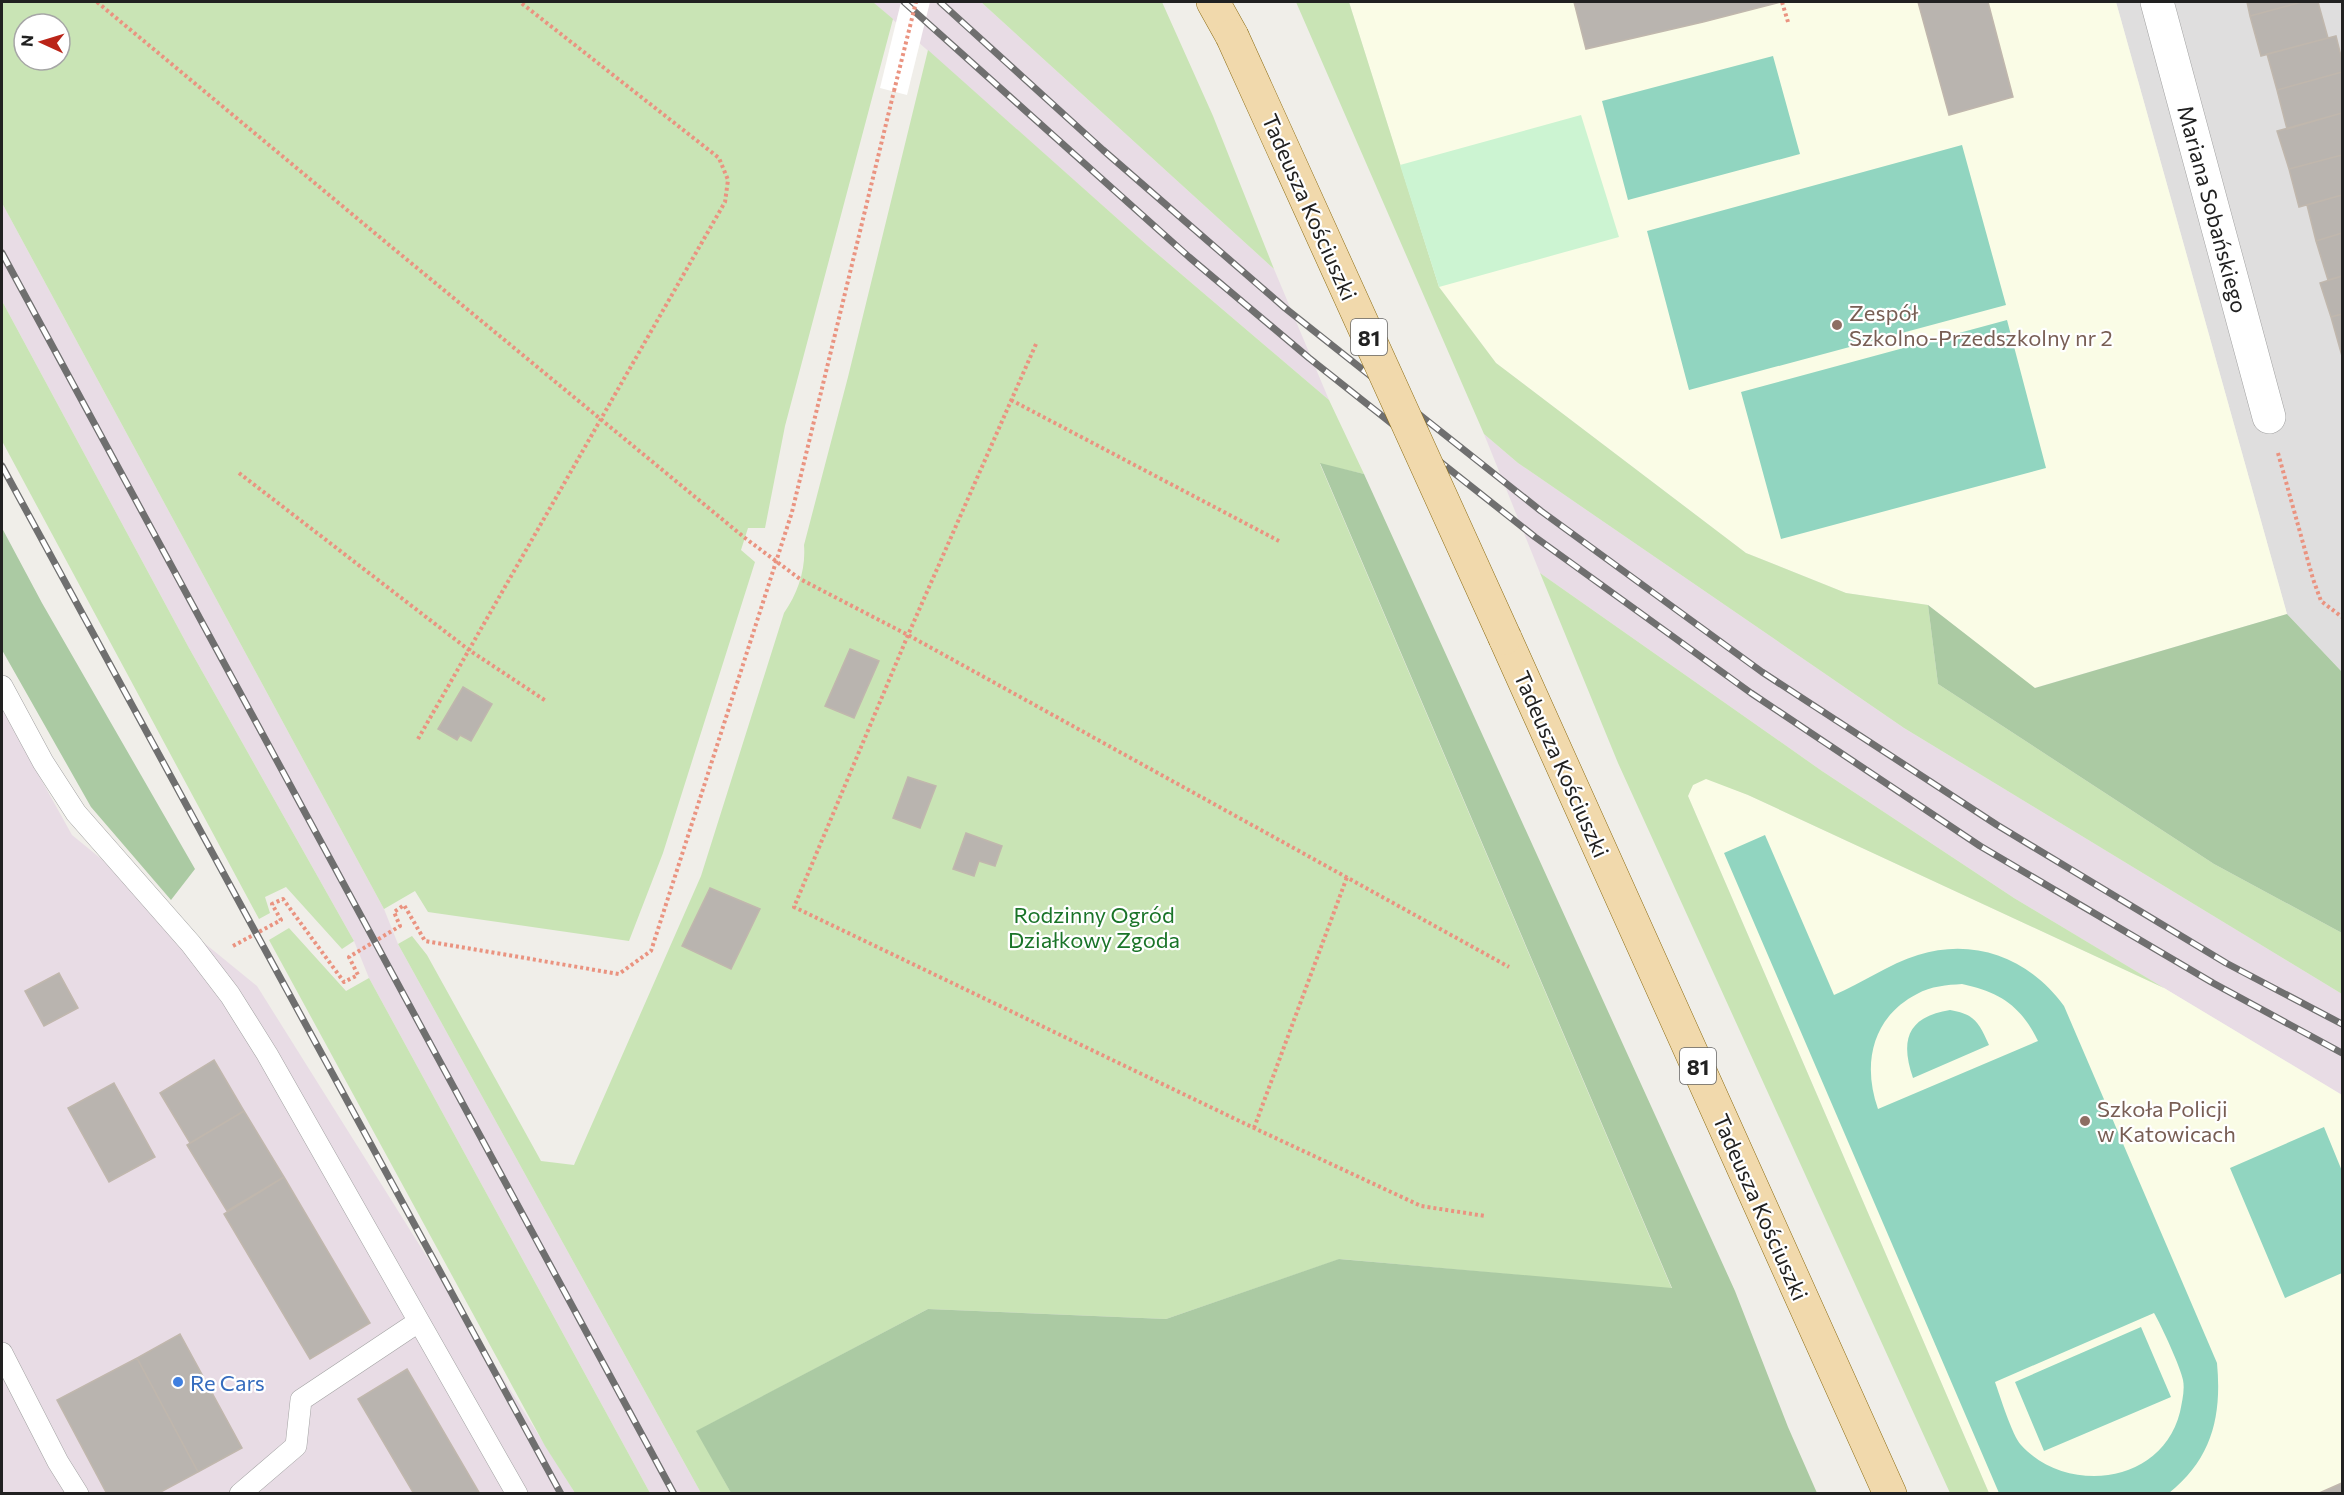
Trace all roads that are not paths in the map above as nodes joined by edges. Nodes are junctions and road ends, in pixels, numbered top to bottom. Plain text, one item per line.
1 (1213, 2) edge
2 (1224, 2) edge
3 (2157, 2) edge
4 (1232, 36) junction
5 (2269, 417) road end
6 (2, 686) edge
7 (418, 1322) junction
8 (2, 1353) edge
9 (78, 1494) edge
10 (240, 1494) edge
11 (517, 1494) edge
12 (1890, 1494) edge

1 - 4 main road, Tadeusza Kościuszki / 81
2 - 4 main road, Tadeusza Kościuszki / 81
3 - 5 street, Mariana Sobańskiego
4 - 12 main road, Tadeusza Kościuszki / 81, bridge
6 - 7 lane
7 - 10 lane
7 - 11 lane
8 - 9 lane

